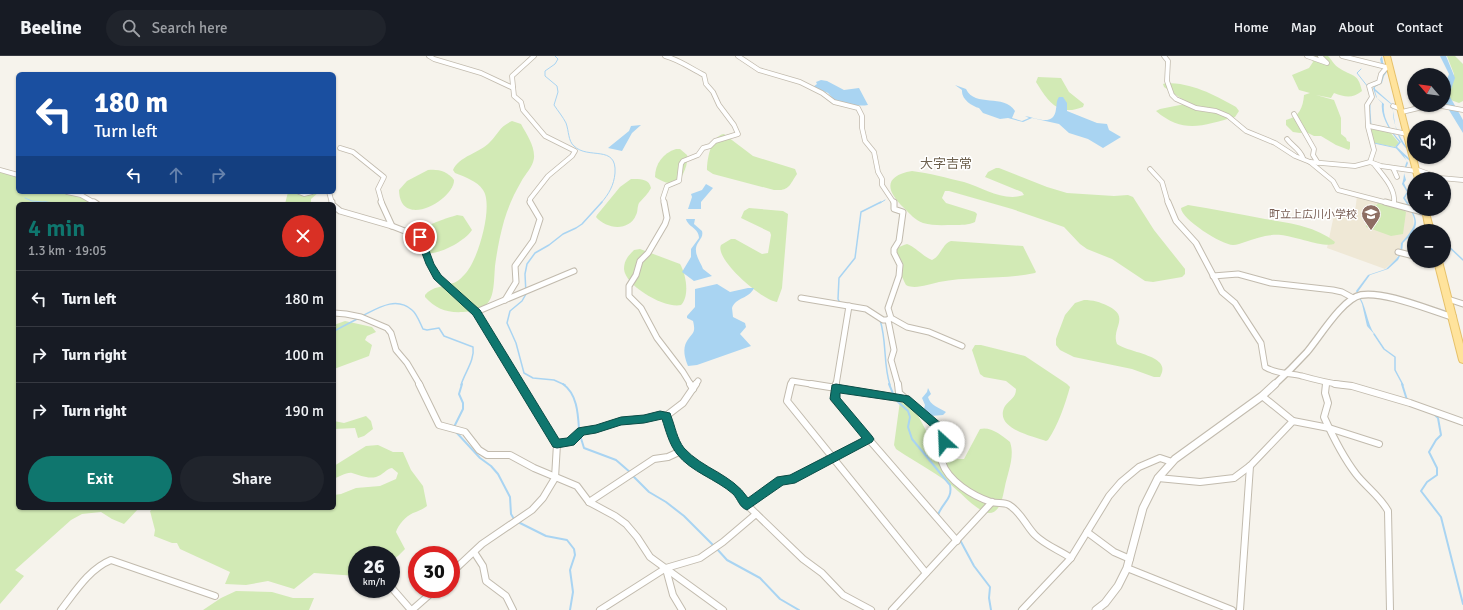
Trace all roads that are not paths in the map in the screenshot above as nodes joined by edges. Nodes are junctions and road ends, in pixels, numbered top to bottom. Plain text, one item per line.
1 (429, 56) edge
2 (534, 56) edge
3 (666, 56) edge
4 (738, 56) edge
5 (1164, 56) edge
6 (1307, 56) edge
7 (1320, 56) edge
8 (1342, 56) edge
9 (1387, 56) edge
10 (1386, 67) junction
11 (513, 88) junction
12 (1393, 106) dead end
13 (1451, 108) edge
14 (1407, 109) edge
15 (1401, 110) junction
16 (1463, 110) edge
17 (1294, 114) dead end
18 (1369, 126) junction
19 (1407, 134) joint
20 (1286, 138) dead end
21 (340, 148) dead end
22 (1306, 160) junction
23 (1317, 162) junction
24 (1372, 163) junction
25 (1413, 164) edge
26 (1393, 168) junction
27 (1150, 169) dead end
28 (0, 170) edge
29 (1415, 171) junction
30 (16, 174) edge
31 (1397, 177) dead end
32 (1463, 180) edge
33 (76, 194) edge
34 (93, 202) edge
35 (1394, 204) junction
36 (1407, 207) edge
37 (336, 208) edge
38 (392, 226) junction
39 (1398, 252) dead end
40 (1407, 254) edge
41 (1440, 268) edge
42 (574, 271) dead end
43 (1213, 276) junction
44 (801, 298) dead end
45 (1353, 298) junction
46 (505, 300) junction
47 (1448, 300) junction
48 (1463, 304) edge
49 (849, 306) junction
50 (476, 312) junction
51 (336, 313) edge
52 (1453, 317) junction
53 (890, 319) junction
54 (962, 346) dead end
55 (1463, 358) edge
56 (1286, 374) junction
57 (698, 381) dead end
58 (1326, 383) junction
59 (836, 388) junction
60 (693, 389) junction
61 (1262, 396) junction
62 (906, 399) junction
63 (666, 416) junction
64 (1294, 421) junction
65 (1463, 422) edge
66 (1329, 428) junction
67 (869, 439) junction
68 (557, 444) junction
69 (1379, 444) dead end
70 (680, 451) junction
71 (833, 458) junction
72 (1172, 462) junction
73 (1250, 466) junction
74 (555, 478) junction
75 (1158, 478) junction
76 (590, 502) junction
77 (992, 502) junction
78 (747, 505) junction
79 (756, 514) junction
80 (1087, 532) junction
81 (957, 541) junction
82 (474, 552) junction
83 (1071, 558) junction
84 (1130, 559) junction
85 (460, 565) edge
86 (666, 568) junction
87 (1127, 568) junction
88 (926, 573) junction
89 (215, 596) dead end
90 (400, 597) edge
91 (425, 598) edge
92 (61, 610) edge
93 (411, 610) edge
94 (513, 610) edge
95 (600, 610) edge
96 (682, 610) edge
97 (723, 610) edge
98 (871, 610) edge
99 (892, 610) edge
100 (1022, 610) edge
101 (1096, 610) edge
102 (1232, 610) edge
103 (1240, 610) edge
104 (1390, 610) edge

1 - 11 street
2 - 11 street
3 - 60 street
4 - 53 street
5 - 22 street
6 - 7 street
8 - 10 street
9 - 10 main road
10 - 15 main road
10 - 18 street
11 - 46 street
12 - 15 street
13 - 16 street
14 - 15 street
15 - 19 main road
17 - 23 street
18 - 19 street
18 - 24 street
20 - 22 street
21 - 38 street
22 - 23 street
22 - 35 street
23 - 24 street
24 - 26 street
24 - 35 street
25 - 29 main road
26 - 29 street
26 - 31 street
27 - 43 street
28 - 30 street
29 - 32 street
33 - 34 street
35 - 36 street
37 - 38 street
38 - 50 street
39 - 40 street
41 - 47 main road
42 - 46 street
43 - 45 street
43 - 56 street
44 - 49 street
45 - 52 street
45 - 56 street
46 - 50 street
47 - 48 street
47 - 52 main road
49 - 53 street
49 - 59 street
50 - 68 street
51 - 74 street
52 - 55 main road
53 - 54 street
53 - 62 street
56 - 58 street
56 - 61 street
57 - 60 street
58 - 65 street
58 - 66 street
59 - 62 street
59 - 67 street
59 - 71 street
60 - 63 street
61 - 64 street
61 - 72 street
62 - 77 street
63 - 68 street
63 - 70 street
64 - 66 street
64 - 73 street
66 - 69 street
66 - 104 street
67 - 71 street
67 - 81 street
68 - 74 street
70 - 76 street
70 - 78 street
71 - 78 street
71 - 88 street
72 - 75 street
72 - 80 street
73 - 75 street
73 - 103 street
74 - 76 street
74 - 82 street
75 - 84 street
76 - 86 street
77 - 81 street
77 - 83 street
78 - 79 street
79 - 86 street
79 - 98 street
80 - 83 street
80 - 84 street
81 - 88 street
82 - 85 street
82 - 94 street
83 - 100 street
84 - 87 street
86 - 95 street
86 - 96 street
86 - 97 street
87 - 101 street
87 - 102 street
88 - 99 street
89 - 92 street
90 - 93 street
91 - 93 street

